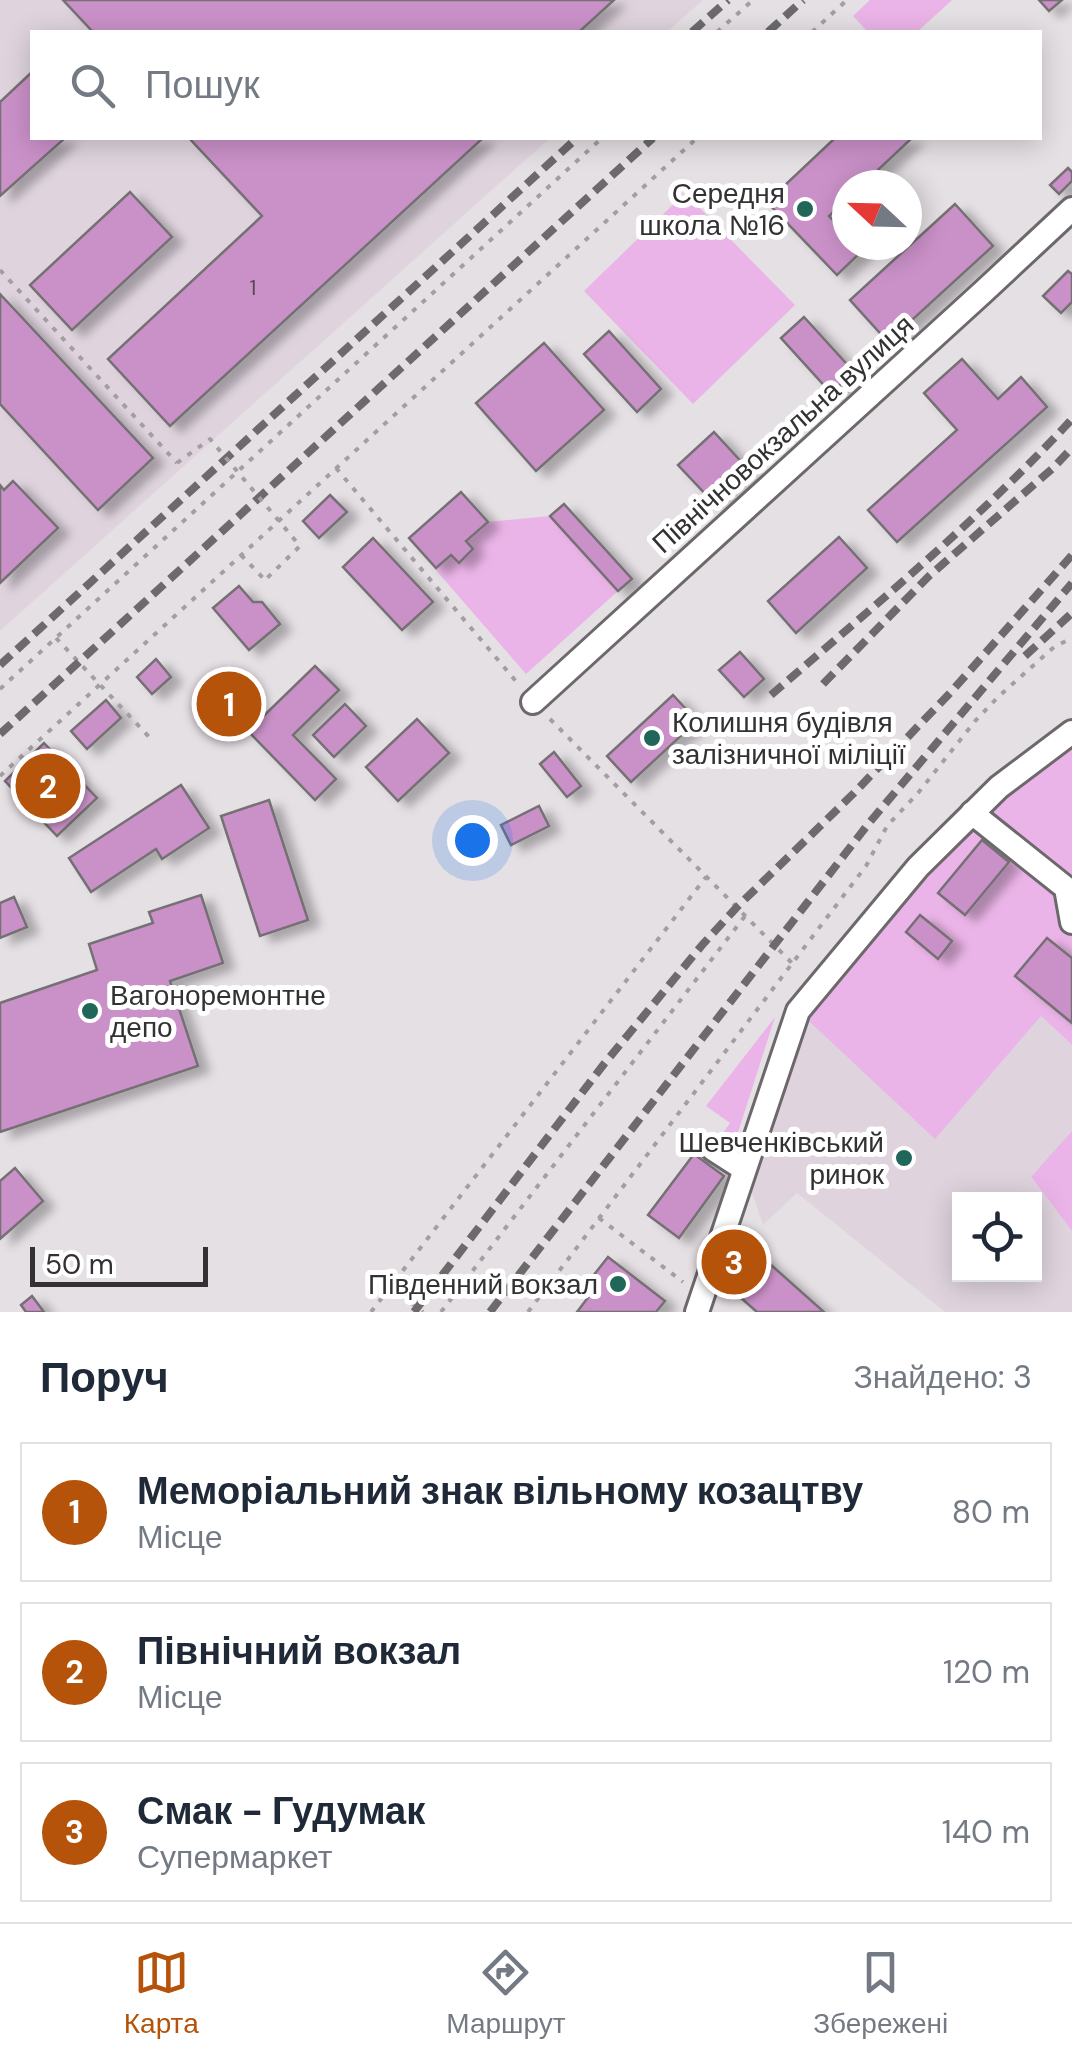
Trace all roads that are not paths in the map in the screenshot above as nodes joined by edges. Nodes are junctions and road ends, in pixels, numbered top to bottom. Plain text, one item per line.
1 (1072, 209) edge
2 (533, 702) road end
3 (1072, 732) edge
4 (972, 813) junction
5 (1072, 922) edge
6 (712, 1149) dead end
7 (744, 1170) junction
8 (700, 1304) edge

1 - 2 street, Північновокзальна вулиця
3 - 4 street
4 - 5 street
4 - 7 street
6 - 7 street
7 - 8 street

